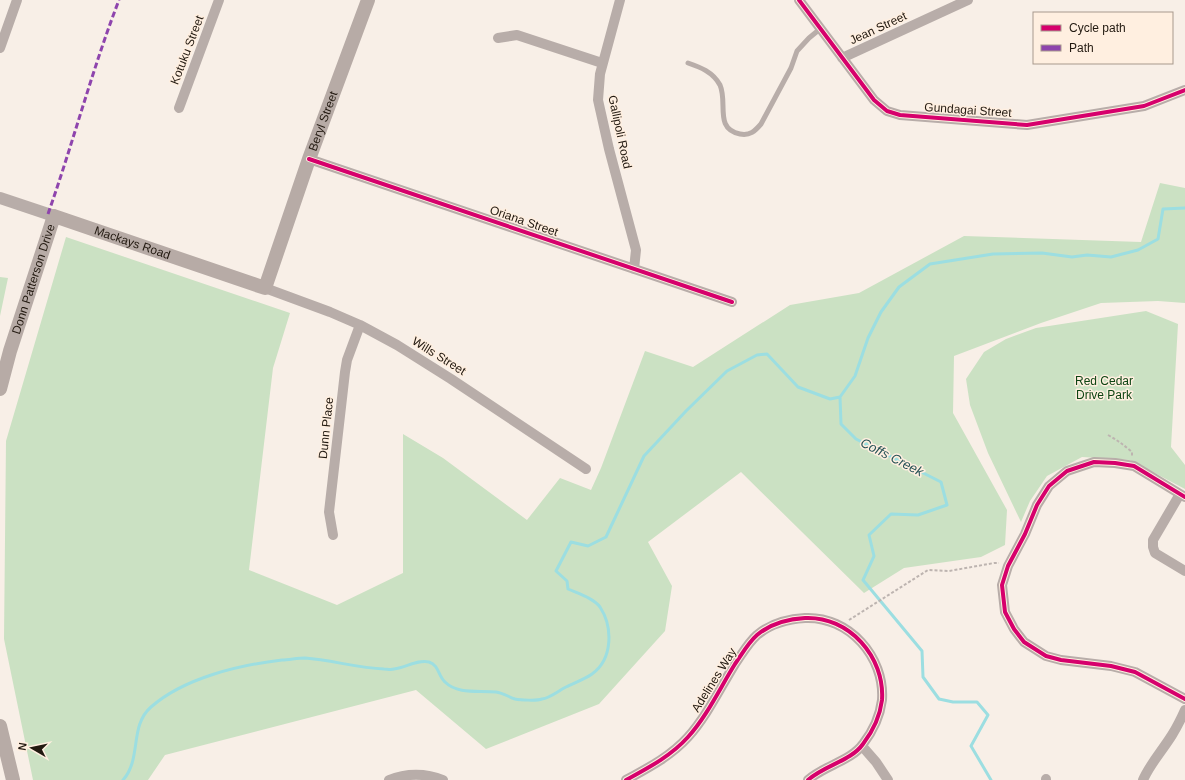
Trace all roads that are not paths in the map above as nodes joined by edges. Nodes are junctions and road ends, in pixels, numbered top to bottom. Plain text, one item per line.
1 (17, 0) edge
2 (219, 0) edge
3 (368, 0) edge
4 (620, 0) edge
5 (799, 0) edge
6 (968, 0) edge
7 (820, 29) junction
8 (498, 38) dead end
9 (0, 46) edge
10 (842, 58) junction
11 (602, 63) junction
12 (688, 63) dead end
13 (1185, 90) edge
14 (179, 108) dead end
15 (309, 159) junction
16 (0, 198) edge
17 (54, 216) junction
18 (634, 269) junction
19 (265, 288) junction
20 (732, 302) dead end
21 (360, 325) junction
22 (0, 389) edge
23 (586, 469) dead end
24 (1182, 495) edge
25 (333, 535) dead end
26 (1185, 571) edge
27 (1185, 699) edge
28 (1185, 710) edge
29 (0, 726) edge
30 (862, 746) junction
31 (12, 780) edge
32 (389, 780) edge
33 (443, 780) edge
34 (626, 780) edge
35 (808, 780) edge
36 (888, 780) edge
37 (1142, 780) edge

1 - 9 street
2 - 14 street, Kotuku Street
3 - 15 main road, Beryl Street
4 - 11 street, Gallipoli Road
5 - 7 street, Gundagai Street
6 - 10 street, Jean Street
7 - 10 street, Gundagai Street
7 - 12 lane
8 - 11 street
10 - 13 street, Gundagai Street
11 - 18 street, Gallipoli Road
15 - 18 street, Oriana Street
15 - 19 main road, Beryl Street
16 - 17 street, Mackays Road
17 - 19 main road, Mackays Road
17 - 22 main road, Donn Patterson Drive
18 - 20 street, Oriana Street
19 - 21 street, Wills Street
21 - 23 street, Wills Street
21 - 25 street, Dunn Place
24 - 26 street
24 - 27 street
28 - 37 street
29 - 31 main road
30 - 34 street, Adelines Way
30 - 35 street, Adelines Way
30 - 36 street
32 - 33 street

